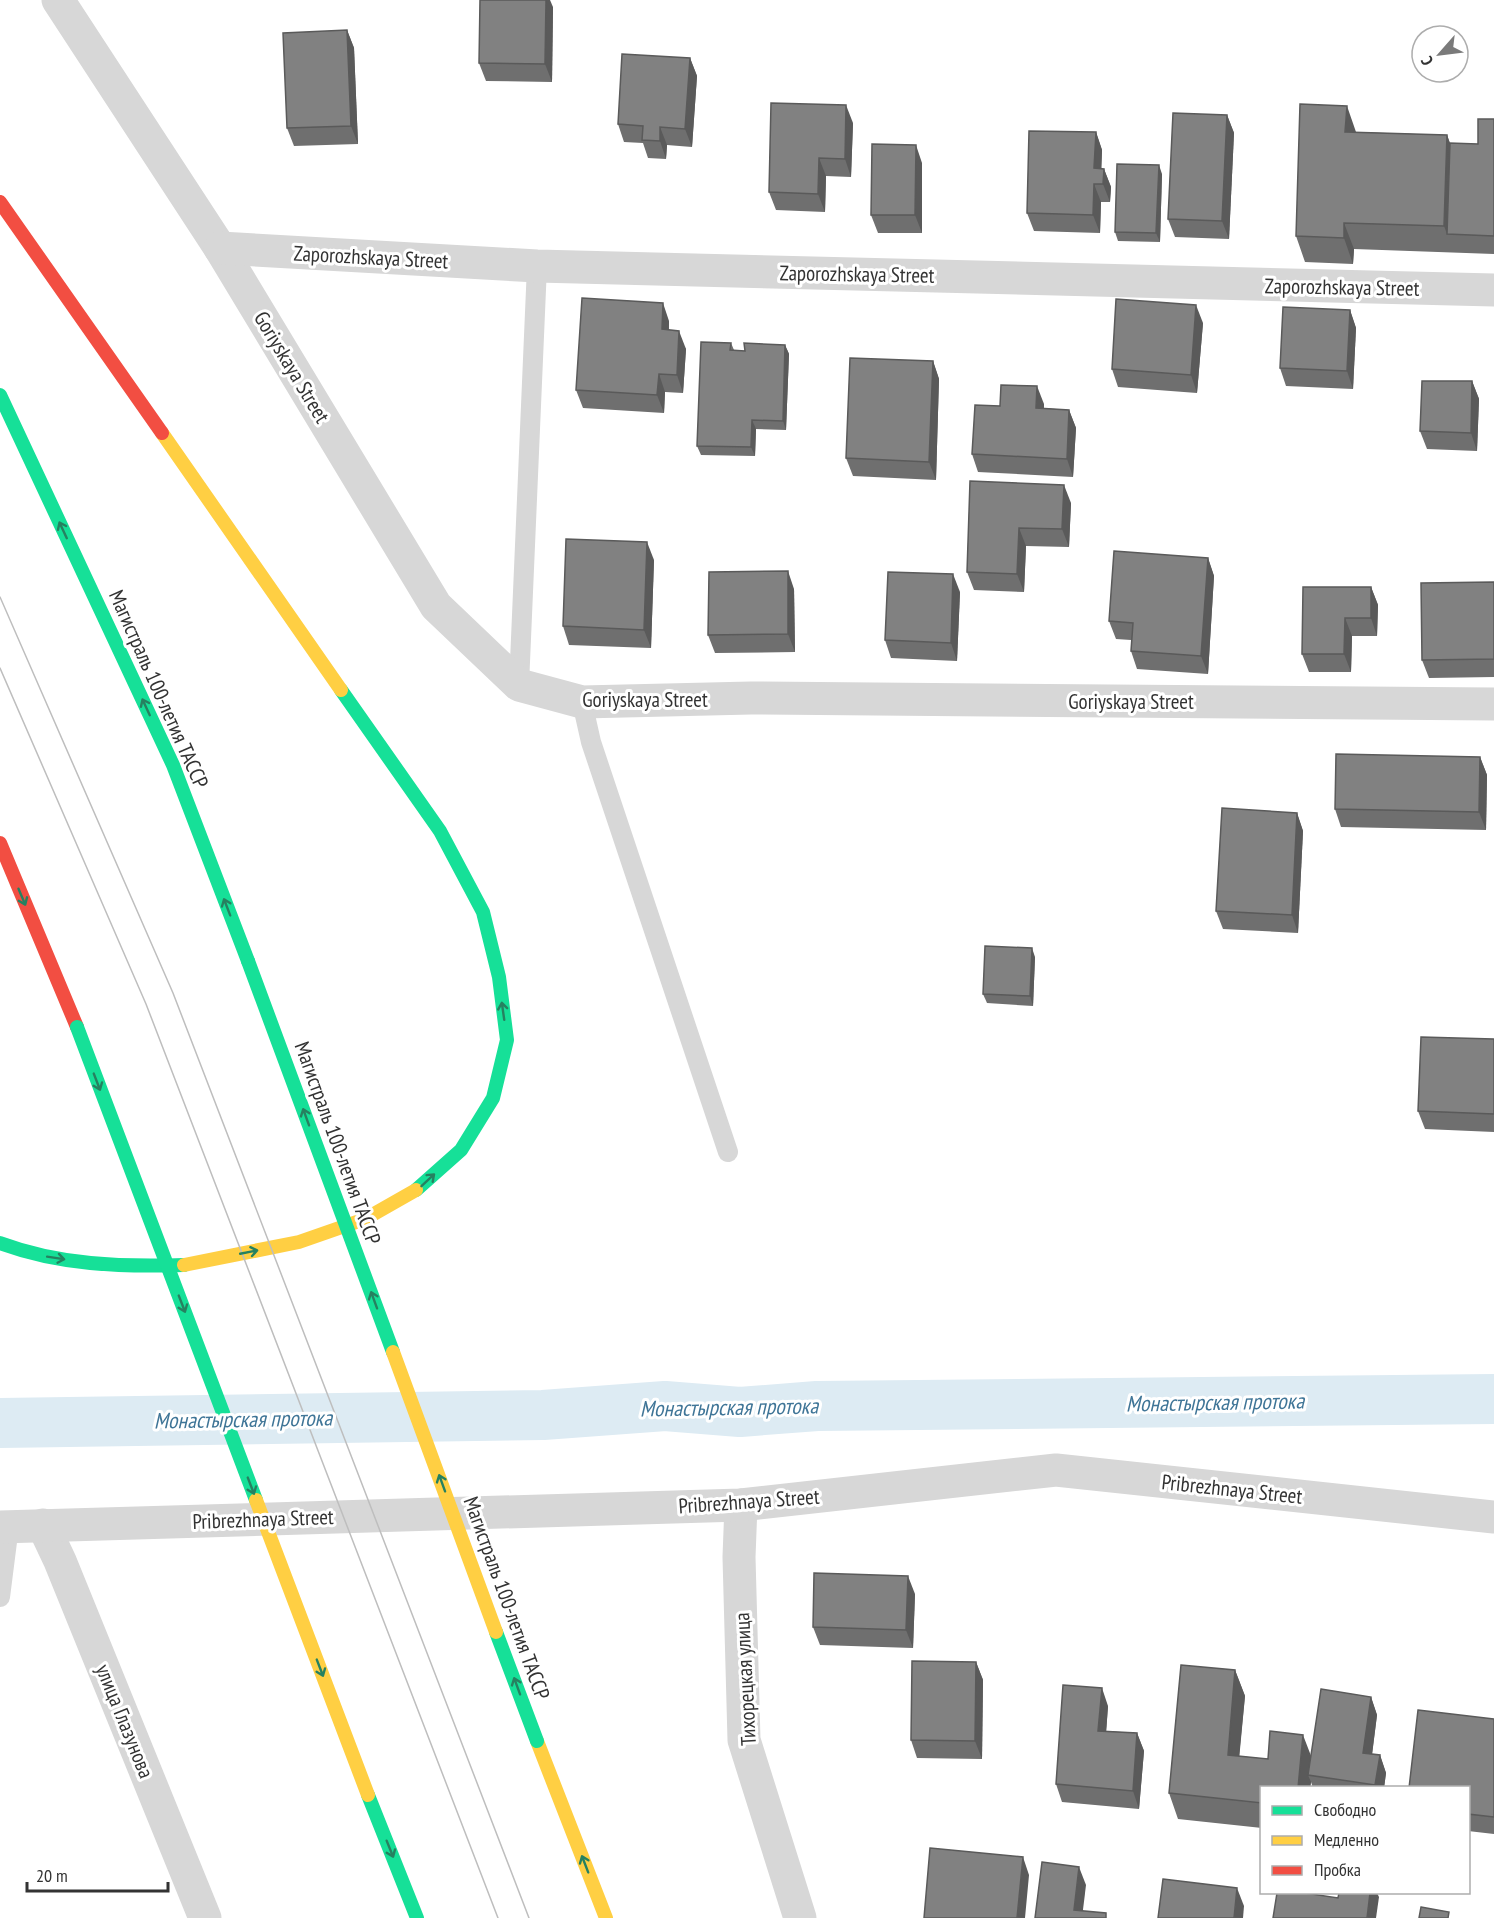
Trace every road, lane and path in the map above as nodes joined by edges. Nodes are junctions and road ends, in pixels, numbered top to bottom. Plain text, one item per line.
1 (58, 0) edge
2 (0, 202) edge
3 (220, 248) junction
4 (537, 266) junction
5 (1494, 291) edge
6 (0, 395) edge
7 (519, 685) junction
8 (582, 702) junction
9 (1494, 704) edge
10 (0, 843) edge
11 (728, 1152) dead end
12 (0, 1243) edge
13 (741, 1505) junction
14 (1494, 1517) edge
15 (43, 1525) junction
16 (4, 1527) edge
17 (0, 1597) edge
18 (205, 1918) edge
19 (417, 1918) edge
20 (606, 1918) edge
21 (800, 1918) edge

1 - 3 street, Goriyskaya Street
12 -> 2 main road
3 - 4 street, Zaporozhskaya Street
3 - 7 street, Goriyskaya Street
4 - 5 street, Zaporozhskaya Street
4 - 7 lane
20 -> 6 main road, Магистраль 100-летия ТАССР, bridge
7 - 8 street, Goriyskaya Street
8 - 9 street, Goriyskaya Street
8 - 11 lane
10 -> 19 main road, bridge
13 - 14 street, Pribrezhnaya Street
13 - 15 street, Pribrezhnaya Street
13 - 21 street, Тихорецкая улица
15 - 16 street, Pribrezhnaya Street
15 - 18 street, улица Глазунова
16 - 17 lane

